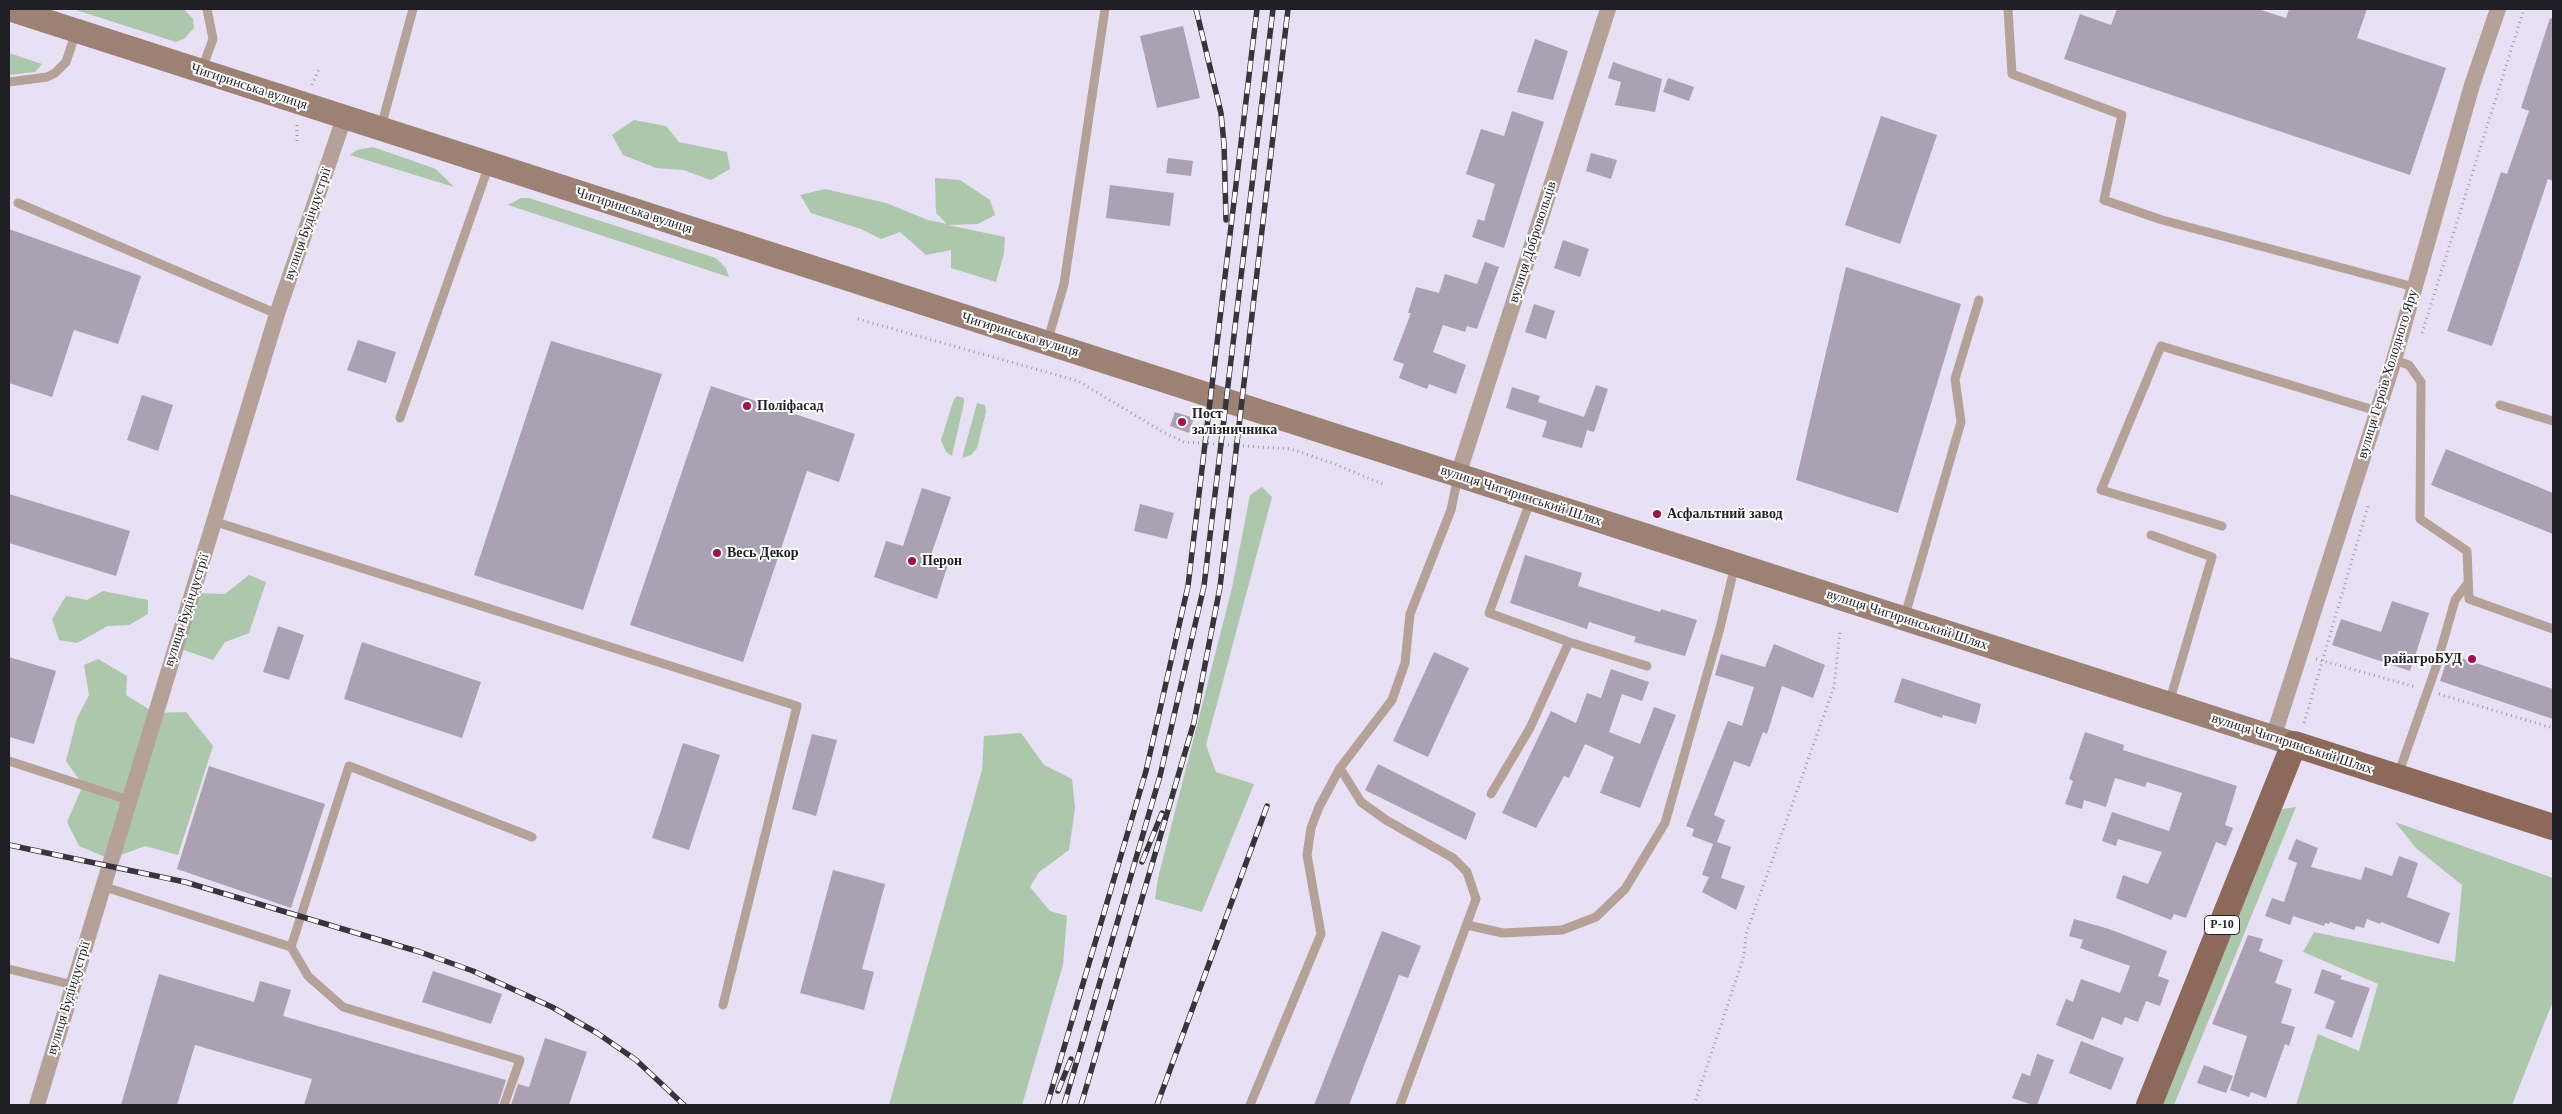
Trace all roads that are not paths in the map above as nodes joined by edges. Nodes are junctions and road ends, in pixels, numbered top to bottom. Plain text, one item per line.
1 (207, 9) edge
2 (413, 9) edge
3 (1105, 9) edge
4 (1608, 9) edge
5 (2008, 9) edge
6 (2498, 9) edge
7 (9, 10) edge
8 (76, 31) junction
9 (201, 72) junction
10 (9, 82) edge
11 (344, 118) junction
12 (380, 129) junction
13 (489, 164) junction
14 (18, 203) dead end
15 (2414, 287) junction
16 (1979, 300) dead end
17 (277, 314) junction
18 (1047, 344) junction
19 (2394, 360) junction
20 (2500, 405) dead end
21 (2377, 411) junction
22 (1260, 412) joint
23 (400, 418) dead end
24 (2553, 422) edge
25 (1458, 475) junction
26 (1531, 499) junction
27 (216, 522) junction
28 (2222, 526) dead end
29 (2151, 535) dead end
30 (1735, 564) junction
31 (2468, 583) junction
32 (1904, 619) junction
33 (2553, 629) edge
34 (1569, 642) junction
35 (1647, 666) dead end
36 (2169, 704) junction
37 (2284, 741) junction
38 (9, 761) edge
39 (1340, 768) junction
40 (2397, 777) junction
41 (1492, 794) dead end
42 (128, 800) junction
43 (2553, 827) edge
44 (532, 837) dead end
45 (102, 886) junction
46 (1467, 925) junction
47 (291, 947) junction
48 (9, 969) edge
49 (73, 985) junction
50 (723, 1005) dead end
51 (37, 1105) edge
52 (504, 1105) edge
53 (1250, 1105) edge
54 (1400, 1105) edge
55 (2149, 1105) edge

1 - 9 lane
2 - 12 lane
3 - 18 lane
4 - 25 street, вулиця Добровольців
5 - 15 lane
6 - 15 street, вулиця Героїв Холодного Яру
7 - 8 main road, Чигиринська вулиця
8 - 9 main road, Чигиринська вулиця
8 - 10 lane
9 - 11 main road, Чигиринська вулиця
11 - 12 main road, Чигиринська вулиця
11 - 17 street, вулиця Будіндустрії
12 - 13 main road, Чигиринська вулиця
13 - 18 main road, Чигиринська вулиця
13 - 23 lane
14 - 17 lane
15 - 19 street, вулиця Героїв Холодного Яру
16 - 32 lane
17 - 27 street, вулиця Будіндустрії
18 - 22 main road, Чигиринська вулиця
19 - 21 street, вулиця Героїв Холодного Яру
19 - 31 lane
20 - 24 lane
21 - 28 lane
21 - 37 street, вулиця Героїв Холодного Яру
22 - 25 main road, вулиця Чигиринський Шлях
25 - 26 main road, вулиця Чигиринський Шлях
25 - 39 lane
26 - 30 main road, вулиця Чигиринський Шлях
26 - 34 lane
27 - 42 street, вулиця Будіндустрії
27 - 50 lane
29 - 36 lane
30 - 32 main road, вулиця Чигиринський Шлях
30 - 46 lane
31 - 33 lane
31 - 40 lane
32 - 36 main road, вулиця Чигиринський Шлях
34 - 35 lane
34 - 41 lane
36 - 37 main road, вулиця Чигиринський Шлях
37 - 40 main road, вулиця Чигиринський Шлях
37 - 55 main road, вулиця Героїв Холодного Яру / Р-10
38 - 42 lane
39 - 46 lane
39 - 53 lane
40 - 43 main road, вулиця Чигиринський Шлях
42 - 45 street, вулиця Будіндустрії
44 - 47 lane
45 - 47 lane
45 - 49 street, вулиця Будіндустрії
46 - 54 lane
47 - 52 lane
48 - 49 lane
49 - 51 street, вулиця Будіндустрії

